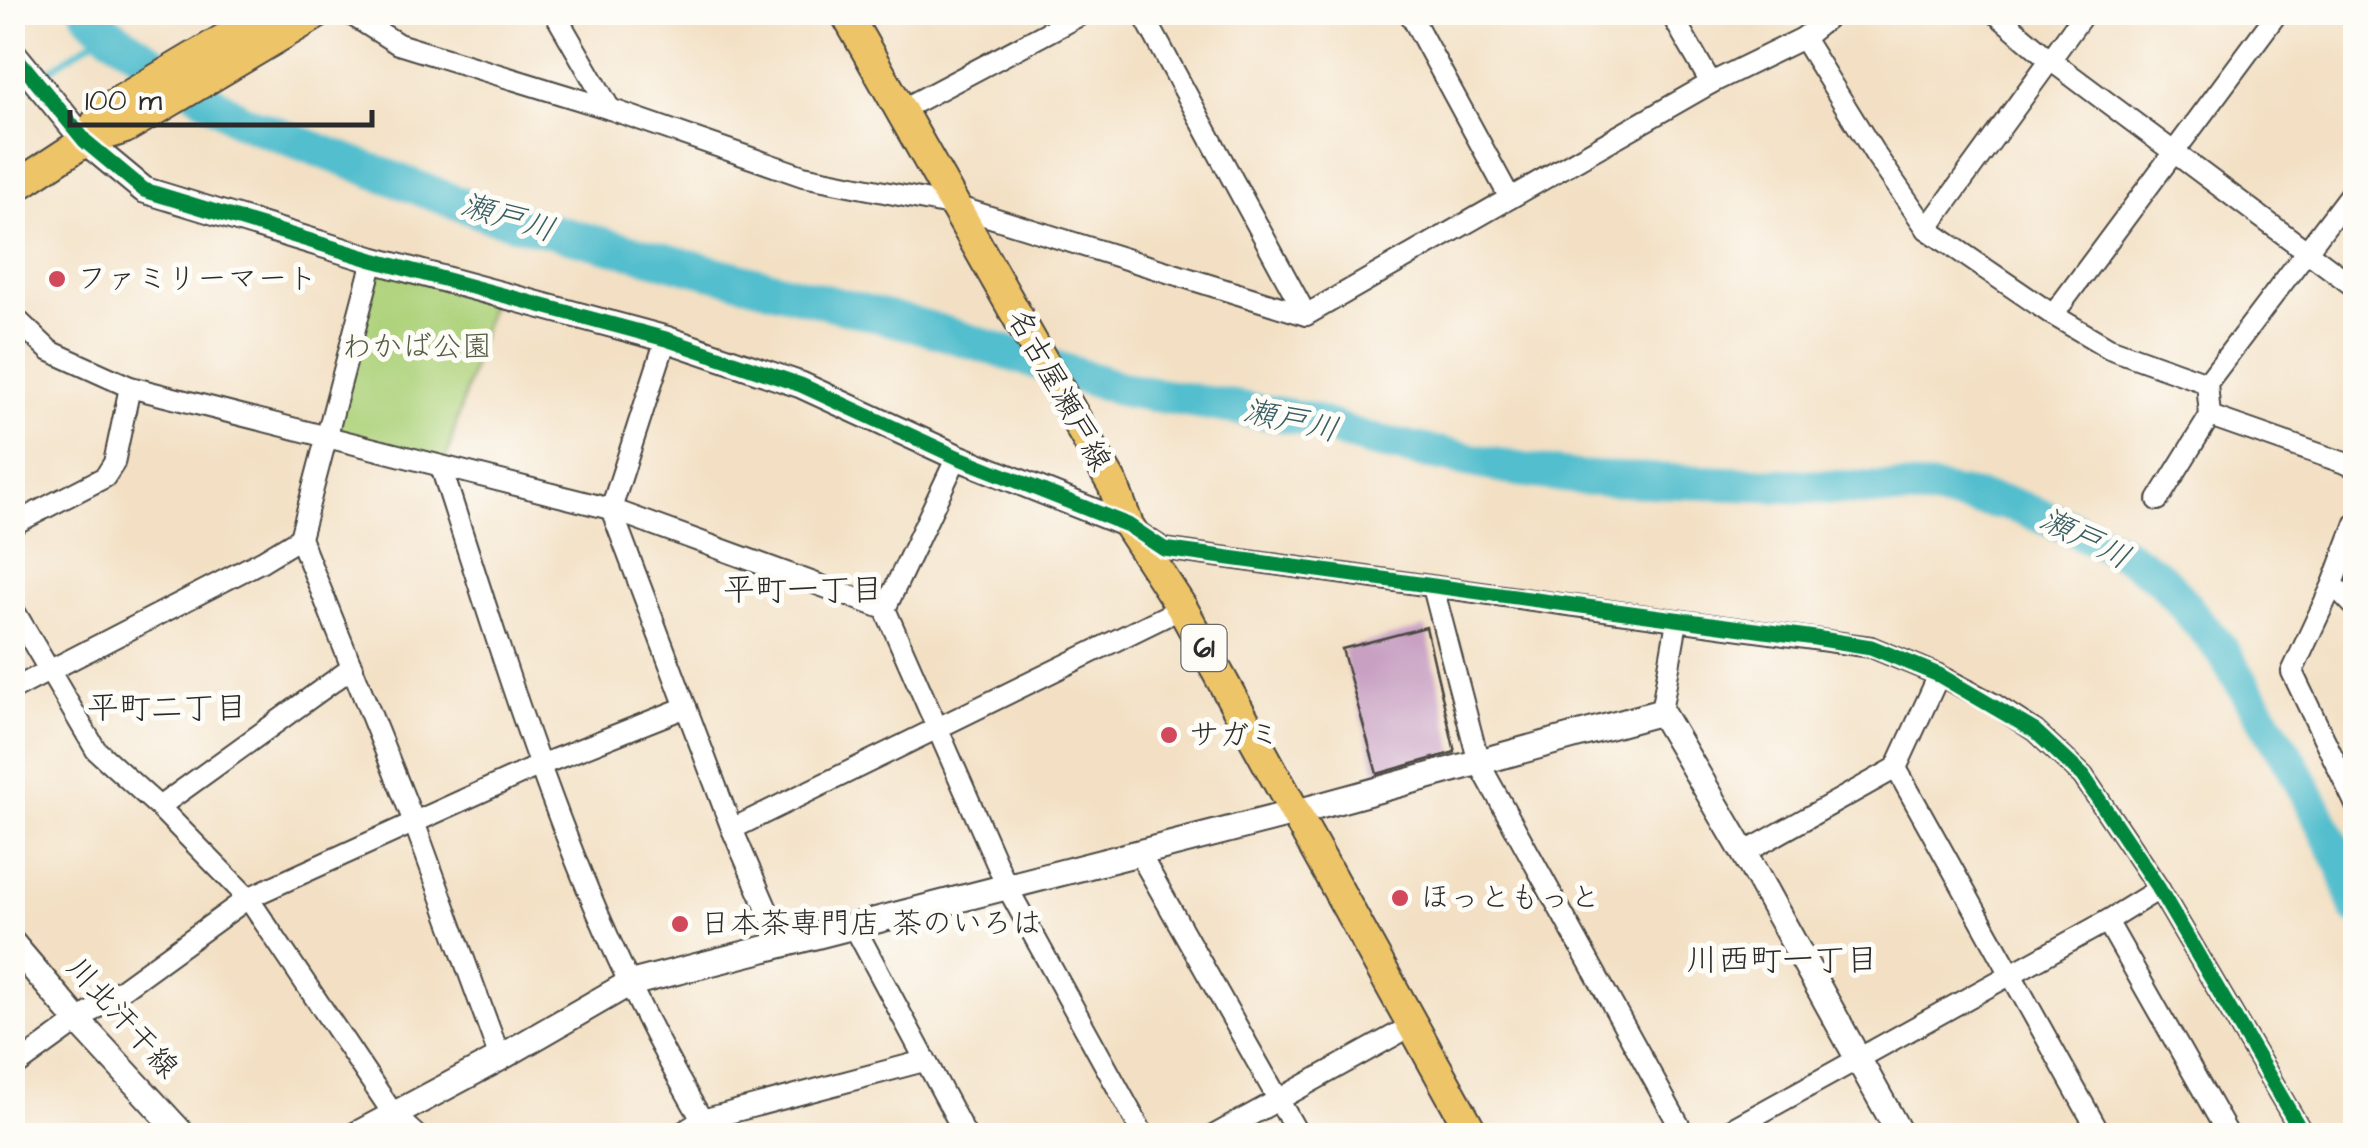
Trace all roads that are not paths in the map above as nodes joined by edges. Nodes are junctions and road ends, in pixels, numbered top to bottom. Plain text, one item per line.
1 (270, 12) edge
2 (320, 12) edge
3 (347, 12) edge
4 (554, 12) edge
5 (845, 12) edge
6 (1086, 12) edge
7 (1142, 12) edge
8 (1408, 12) edge
9 (1670, 12) edge
10 (1835, 12) edge
11 (1994, 12) edge
12 (2085, 12) edge
13 (2278, 12) edge
14 (1803, 38) junction
15 (19, 60) edge
16 (2049, 60) junction
17 (1711, 83) junction
18 (610, 110) junction
19 (900, 110) junction
20 (85, 141) junction
21 (2173, 152) junction
22 (2356, 186) edge
23 (12, 189) edge
24 (1510, 198) junction
25 (962, 218) junction
26 (1927, 229) junction
27 (2306, 252) junction
28 (373, 260) junction
29 (2356, 288) edge
30 (1306, 315) junction
31 (2053, 315) junction
32 (12, 316) edge
33 (666, 339) junction
34 (2206, 383) junction
35 (130, 387) junction
36 (2210, 416) junction
37 (328, 436) junction
38 (956, 456) junction
39 (441, 467) junction
40 (2356, 467) edge
41 (2158, 500) dead end
42 (611, 509) junction
43 (2356, 523) edge
44 (12, 525) edge
45 (1128, 525) junction
46 (300, 538) junction
47 (2332, 584) junction
48 (1432, 588) junction
49 (12, 607) edge
50 (1182, 608) junction
51 (2356, 608) edge
52 (886, 609) junction
53 (1677, 621) junction
54 (353, 666) junction
55 (50, 670) junction
56 (1939, 676) junction
57 (12, 690) edge
58 (686, 706) junction
59 (1661, 712) junction
60 (939, 730) junction
61 (1479, 763) junction
62 (538, 766) junction
63 (1896, 768) junction
64 (2354, 798) edge
65 (159, 807) junction
66 (1294, 812) junction
67 (414, 822) junction
68 (732, 829) junction
69 (1139, 852) junction
70 (1744, 854) junction
71 (1007, 886) junction
72 (2158, 889) junction
73 (248, 898) junction
74 (2108, 921) junction
75 (854, 926) junction
76 (12, 943) edge
77 (782, 944) junction
78 (2010, 974) junction
79 (628, 984) junction
80 (79, 1022) junction
81 (1413, 1025) junction
82 (500, 1058) junction
83 (924, 1060) junction
84 (1858, 1060) junction
85 (12, 1069) edge
86 (1280, 1101) junction
87 (394, 1115) junction
88 (707, 1128) edge
89 (184, 1136) edge
90 (354, 1136) edge
91 (418, 1136) edge
92 (677, 1136) edge
93 (966, 1136) edge
94 (1144, 1136) edge
95 (1213, 1136) edge
96 (1299, 1136) edge
97 (1474, 1136) edge
98 (1685, 1136) edge
99 (1719, 1136) edge
100 (1902, 1136) edge
101 (2101, 1136) edge
102 (2229, 1136) edge
103 (2304, 1136) edge

1 - 20 main road
2 - 20 main road
3 - 18 street
4 - 18 street
5 - 19 main road, 名古屋瀬戸線 / 61
6 - 19 street
7 - 30 street
8 - 24 street
9 - 17 street
10 - 14 street
11 - 16 street
12 - 16 street
13 - 21 street
14 - 17 street
14 - 26 street
15 - 20 street
16 - 21 street
16 - 26 street
17 - 24 street
18 - 25 street
19 - 25 main road, 名古屋瀬戸線 / 61
20 - 23 main road
20 - 28 street
21 - 27 street
21 - 31 street
22 - 27 street
24 - 30 street
25 - 30 street
25 - 45 main road, 名古屋瀬戸線 / 61
26 - 31 street
27 - 29 street
27 - 34 street
28 - 33 street
28 - 37 street
31 - 34 street
32 - 35 street
33 - 38 street
33 - 42 street
34 - 36 street
35 - 37 street
35 - 44 street
36 - 40 street
36 - 41 street
37 - 39 street
37 - 46 street
38 - 45 street
38 - 52 street
39 - 42 street
39 - 62 street
42 - 52 street
42 - 58 street
43 - 47 street
45 - 48 street
45 - 50 main road, 名古屋瀬戸線 / 61
46 - 54 street
46 - 55 street
47 - 51 street
47 - 64 street
48 - 53 street
48 - 61 street
49 - 55 street
50 - 60 street
50 - 66 main road, 名古屋瀬戸線 / 61
52 - 60 street
53 - 56 street
53 - 59 street
54 - 65 street
54 - 67 street
55 - 57 street
55 - 65 street
56 - 63 street
56 - 72 street
58 - 62 street
58 - 68 street
59 - 61 street
59 - 70 street
60 - 68 street
60 - 71 street
61 - 66 street
61 - 98 street
62 - 67 street
62 - 79 street
63 - 70 street
63 - 78 street
65 - 73 street
66 - 69 street
66 - 81 main road, 名古屋瀬戸線 / 61
67 - 73 street
67 - 82 street
68 - 77 street
69 - 71 street
69 - 86 street
70 - 84 street
71 - 75 street
71 - 94 street
72 - 74 street
72 - 103 street
73 - 80 street
73 - 87 street
74 - 78 street
74 - 102 street
75 - 77 street
75 - 83 street
76 - 80 street, 川北汗干線
77 - 79 street
78 - 84 street
78 - 101 street
79 - 82 street
79 - 88 street
80 - 85 street
80 - 89 street, 川北汗干線
81 - 86 street
81 - 97 main road, 名古屋瀬戸線 / 61
82 - 87 street
83 - 88 street
83 - 93 street
84 - 99 street
84 - 100 street
86 - 95 street
86 - 96 street
87 - 90 street
87 - 91 street
88 - 92 street

